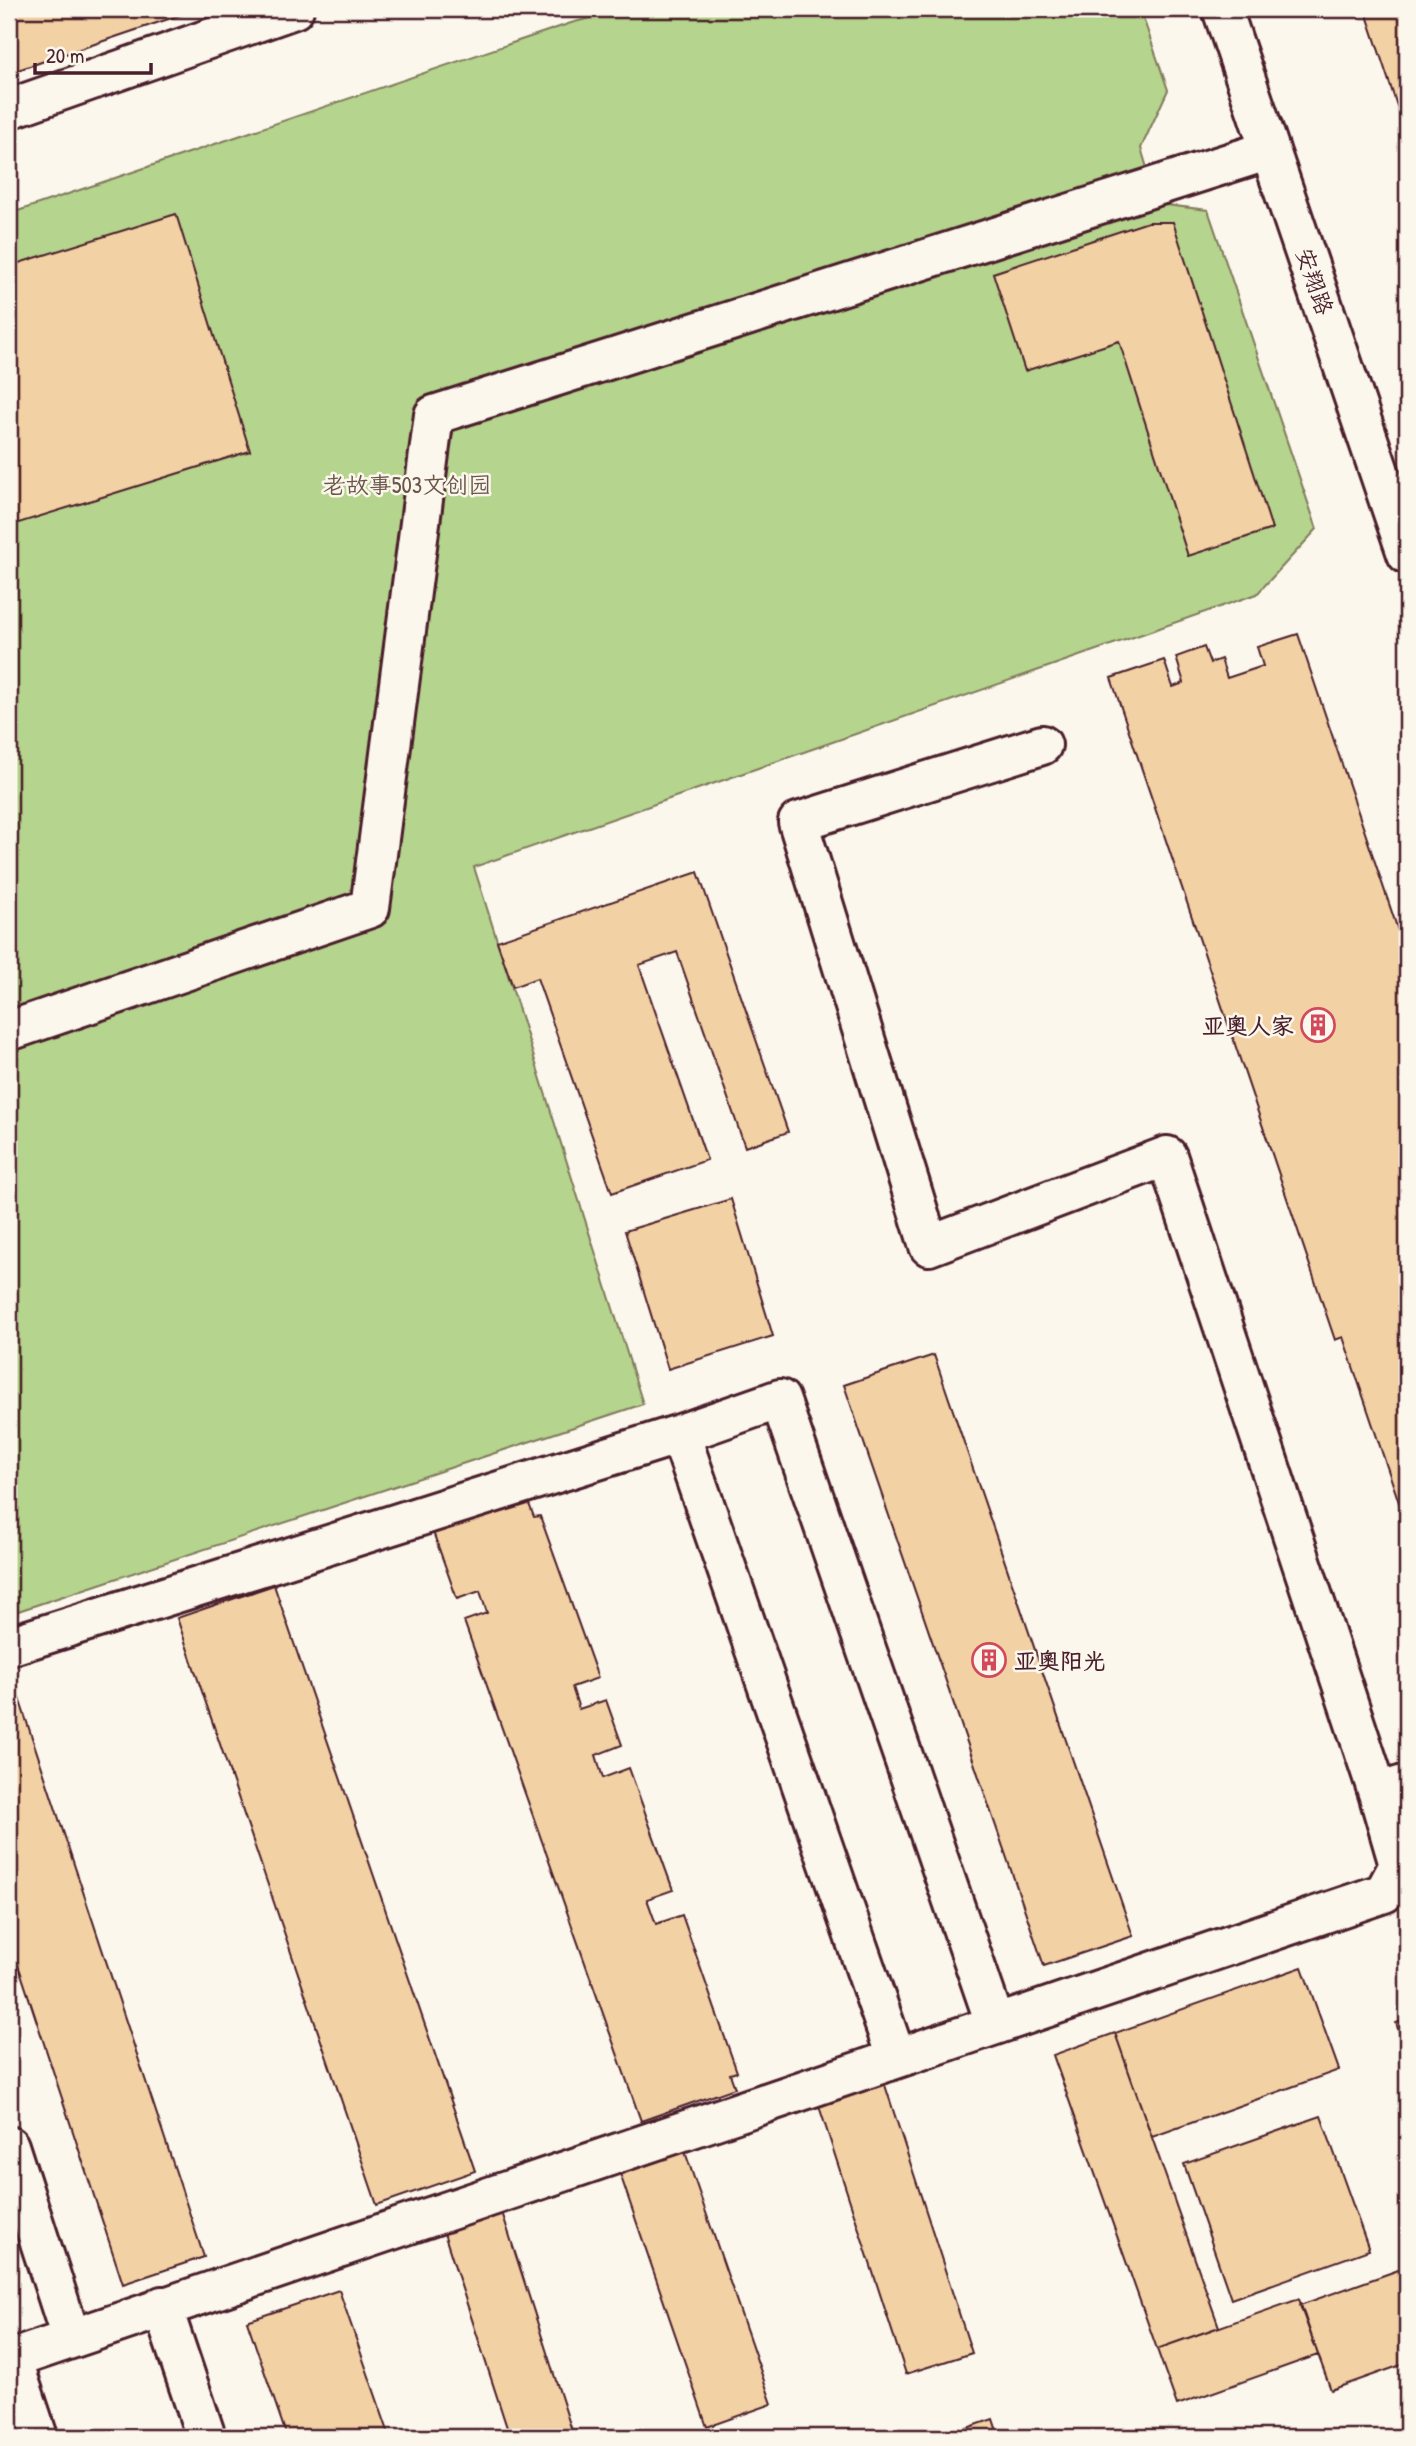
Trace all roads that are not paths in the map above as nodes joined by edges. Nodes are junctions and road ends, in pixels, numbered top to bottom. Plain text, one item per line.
1 (294, 9) edge
2 (1222, 9) edge
3 (9, 109) edge
4 (1270, 150) junction
5 (1407, 554) edge
6 (1042, 745) dead end
7 (9, 1031) edge
8 (680, 1434) junction
9 (9, 1646) edge
10 (1392, 1788) edge
11 (995, 2023) junction
12 (896, 2057) junction
13 (9, 2146) edge
14 (162, 2306) junction
15 (71, 2338) junction
16 (10, 2359) edge
17 (38, 2437) edge
18 (206, 2437) edge

1 - 3 street
2 - 4 street, 安翔路
4 - 5 street, 安翔路
4 - 7 street
6 - 10 street
8 - 9 street
8 - 11 street
8 - 12 street
10 - 11 street
11 - 12 street
12 - 14 street
13 - 15 street
14 - 15 street
14 - 18 street
15 - 16 street
16 - 17 street

